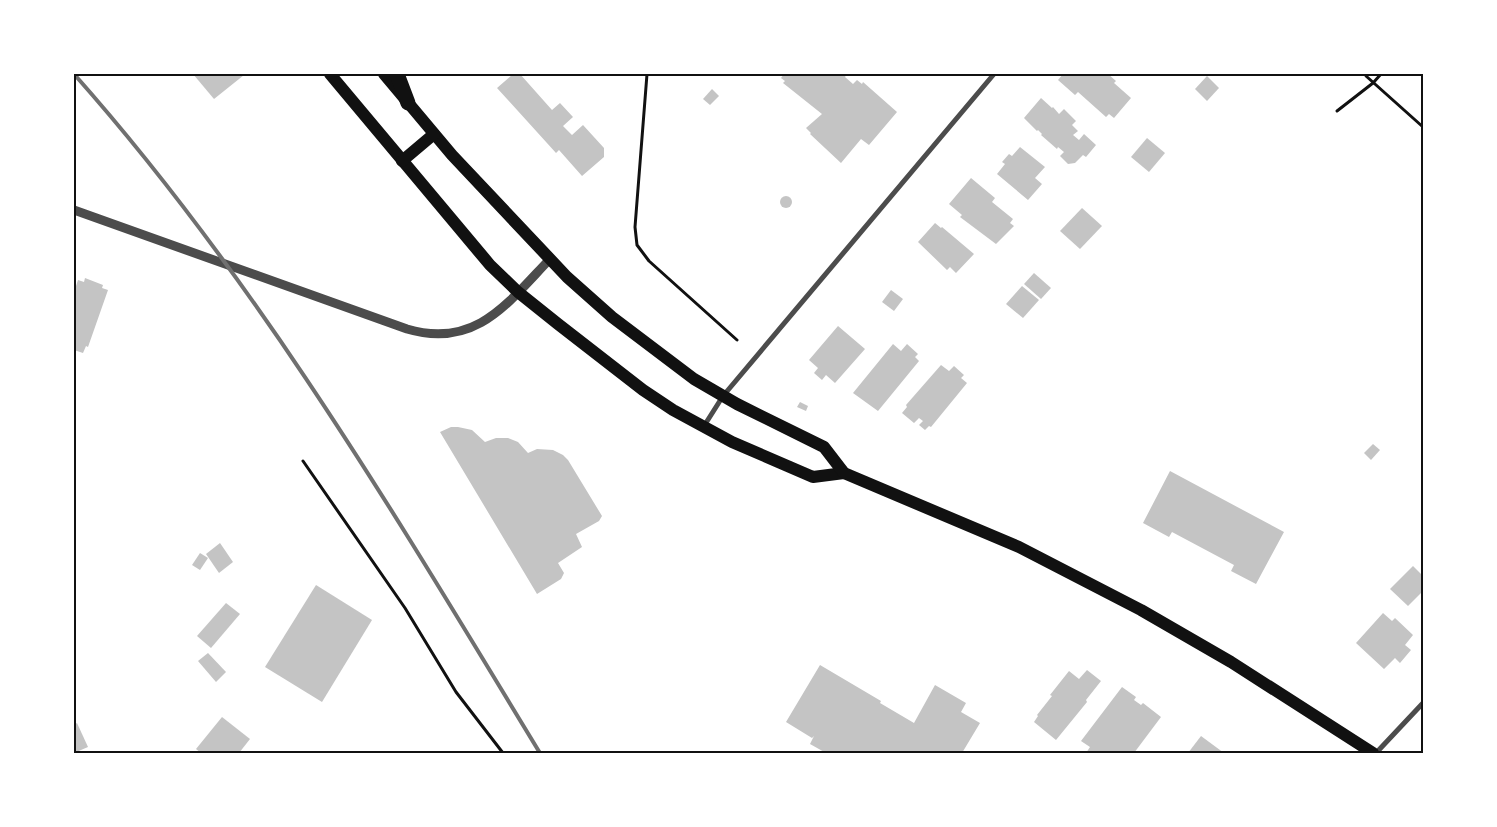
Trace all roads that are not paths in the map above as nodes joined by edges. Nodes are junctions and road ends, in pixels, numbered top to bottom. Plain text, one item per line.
1 (330, 74) edge
2 (384, 74) edge
3 (397, 74) edge
4 (994, 74) edge
5 (408, 103) junction
6 (434, 134) junction
7 (402, 161) junction
8 (74, 210) edge
9 (549, 260) junction
10 (518, 292) junction
11 (723, 396) junction
12 (703, 427) junction
13 (844, 474) junction
14 (1423, 703) edge
15 (1374, 753) edge

1 - 7 main road
2 - 5 main road
3 - 5 highway
4 - 11 street
5 - 6 main road
6 - 7 main road
6 - 9 main road
7 - 10 main road
8 - 10 street
9 - 10 street
9 - 11 main road
10 - 12 main road
11 - 12 street
11 - 13 main road
12 - 13 main road
13 - 15 main road
14 - 15 street

